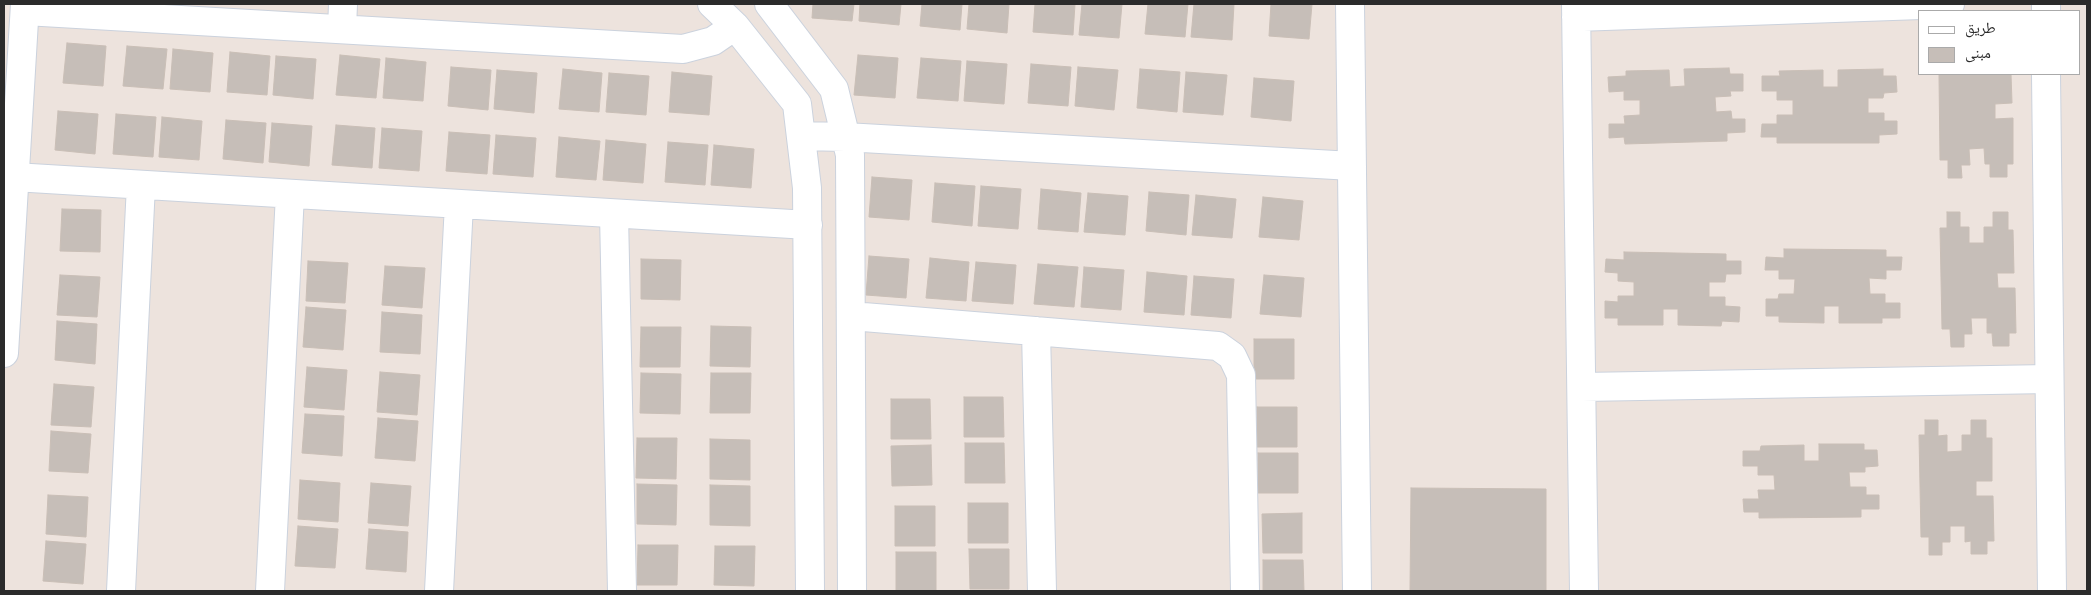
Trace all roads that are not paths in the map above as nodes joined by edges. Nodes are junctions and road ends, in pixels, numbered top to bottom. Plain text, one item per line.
1 (712, 4) edge
2 (769, 4) edge
3 (1350, 4) edge
4 (1950, 4) edge
5 (25, 7) edge
6 (1576, 10) edge
7 (144, 11) edge
8 (343, 16) edge
9 (735, 26) junction
10 (2046, 75) edge
11 (801, 136) junction
12 (845, 137) junction
13 (1352, 166) junction
14 (14, 177) junction
15 (141, 185) junction
16 (290, 194) junction
17 (459, 204) junction
18 (614, 214) junction
19 (808, 226) junction
20 (850, 316) junction
21 (1036, 331) junction
22 (4, 354) edge
23 (2049, 380) junction
24 (1582, 387) junction
25 (120, 591) edge
26 (270, 591) edge
27 (439, 591) edge
28 (622, 591) edge
29 (810, 591) edge
30 (852, 591) edge
31 (1042, 591) edge
32 (1245, 591) edge
33 (1357, 591) edge
34 (1584, 591) edge
35 (2051, 591) edge

1 - 9 street
2 - 12 street
3 - 13 street
4 - 6 street
5 - 7 street
5 - 14 street
6 - 24 street
7 - 8 street
8 - 9 street
9 - 11 street
10 - 23 street
11 - 12 street
11 - 19 street
12 - 13 street
12 - 20 street
13 - 33 street
14 - 15 street
14 - 22 street
15 - 16 street
15 - 25 street
16 - 17 street
16 - 26 street
17 - 18 street
17 - 27 street
18 - 19 street
18 - 28 street
19 - 29 street
20 - 21 street
20 - 30 street
21 - 31 street
21 - 32 street
23 - 24 street
23 - 35 street
24 - 34 street

